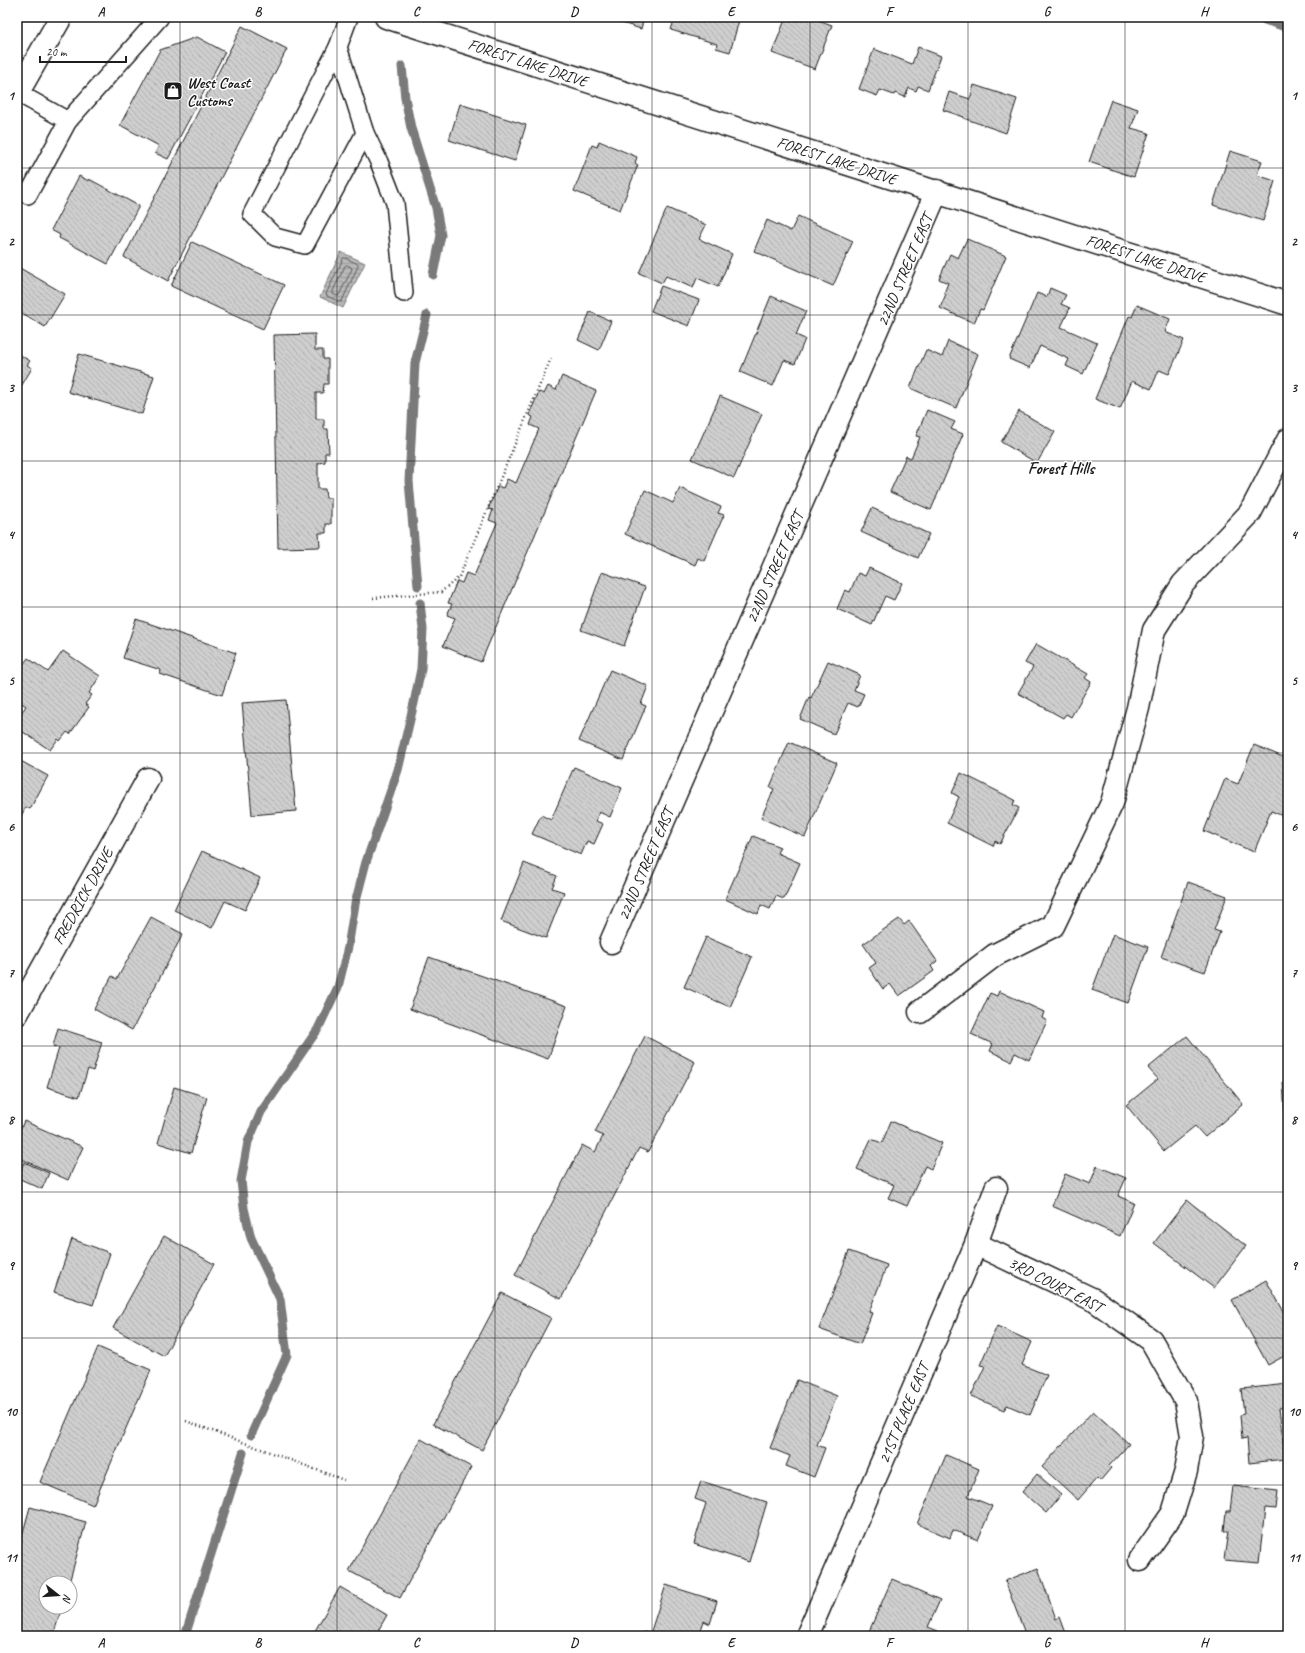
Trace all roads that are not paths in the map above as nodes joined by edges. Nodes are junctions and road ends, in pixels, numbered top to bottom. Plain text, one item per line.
1 (61, 17) edge
2 (160, 17) edge
3 (349, 17) edge
4 (386, 17) edge
5 (338, 47) junction
6 (17, 94) edge
7 (68, 121) junction
8 (365, 133) junction
9 (17, 188) edge
10 (937, 191) junction
11 (404, 293) dead end
12 (1288, 304) edge
13 (1288, 440) edge
14 (148, 779) dead end
15 (611, 942) dead end
16 (920, 1012) dead end
17 (17, 1014) edge
18 (996, 1188) dead end
19 (976, 1244) junction
20 (1140, 1560) dead end
21 (807, 1636) edge

1 - 6 street
2 - 7 lane
3 - 5 lane
4 - 10 street, FOREST LAKE DRIVE
5 - 8 lane
5 - 8 lane
6 - 7 lane
7 - 9 lane
8 - 11 lane
10 - 12 street, FOREST LAKE DRIVE
10 - 15 street, 22ND STREET EAST
13 - 16 street
14 - 17 street, FREDRICK DRIVE
18 - 19 street, 21ST PLACE EAST
19 - 20 street, 3RD COURT EAST
19 - 21 street, 21ST PLACE EAST

